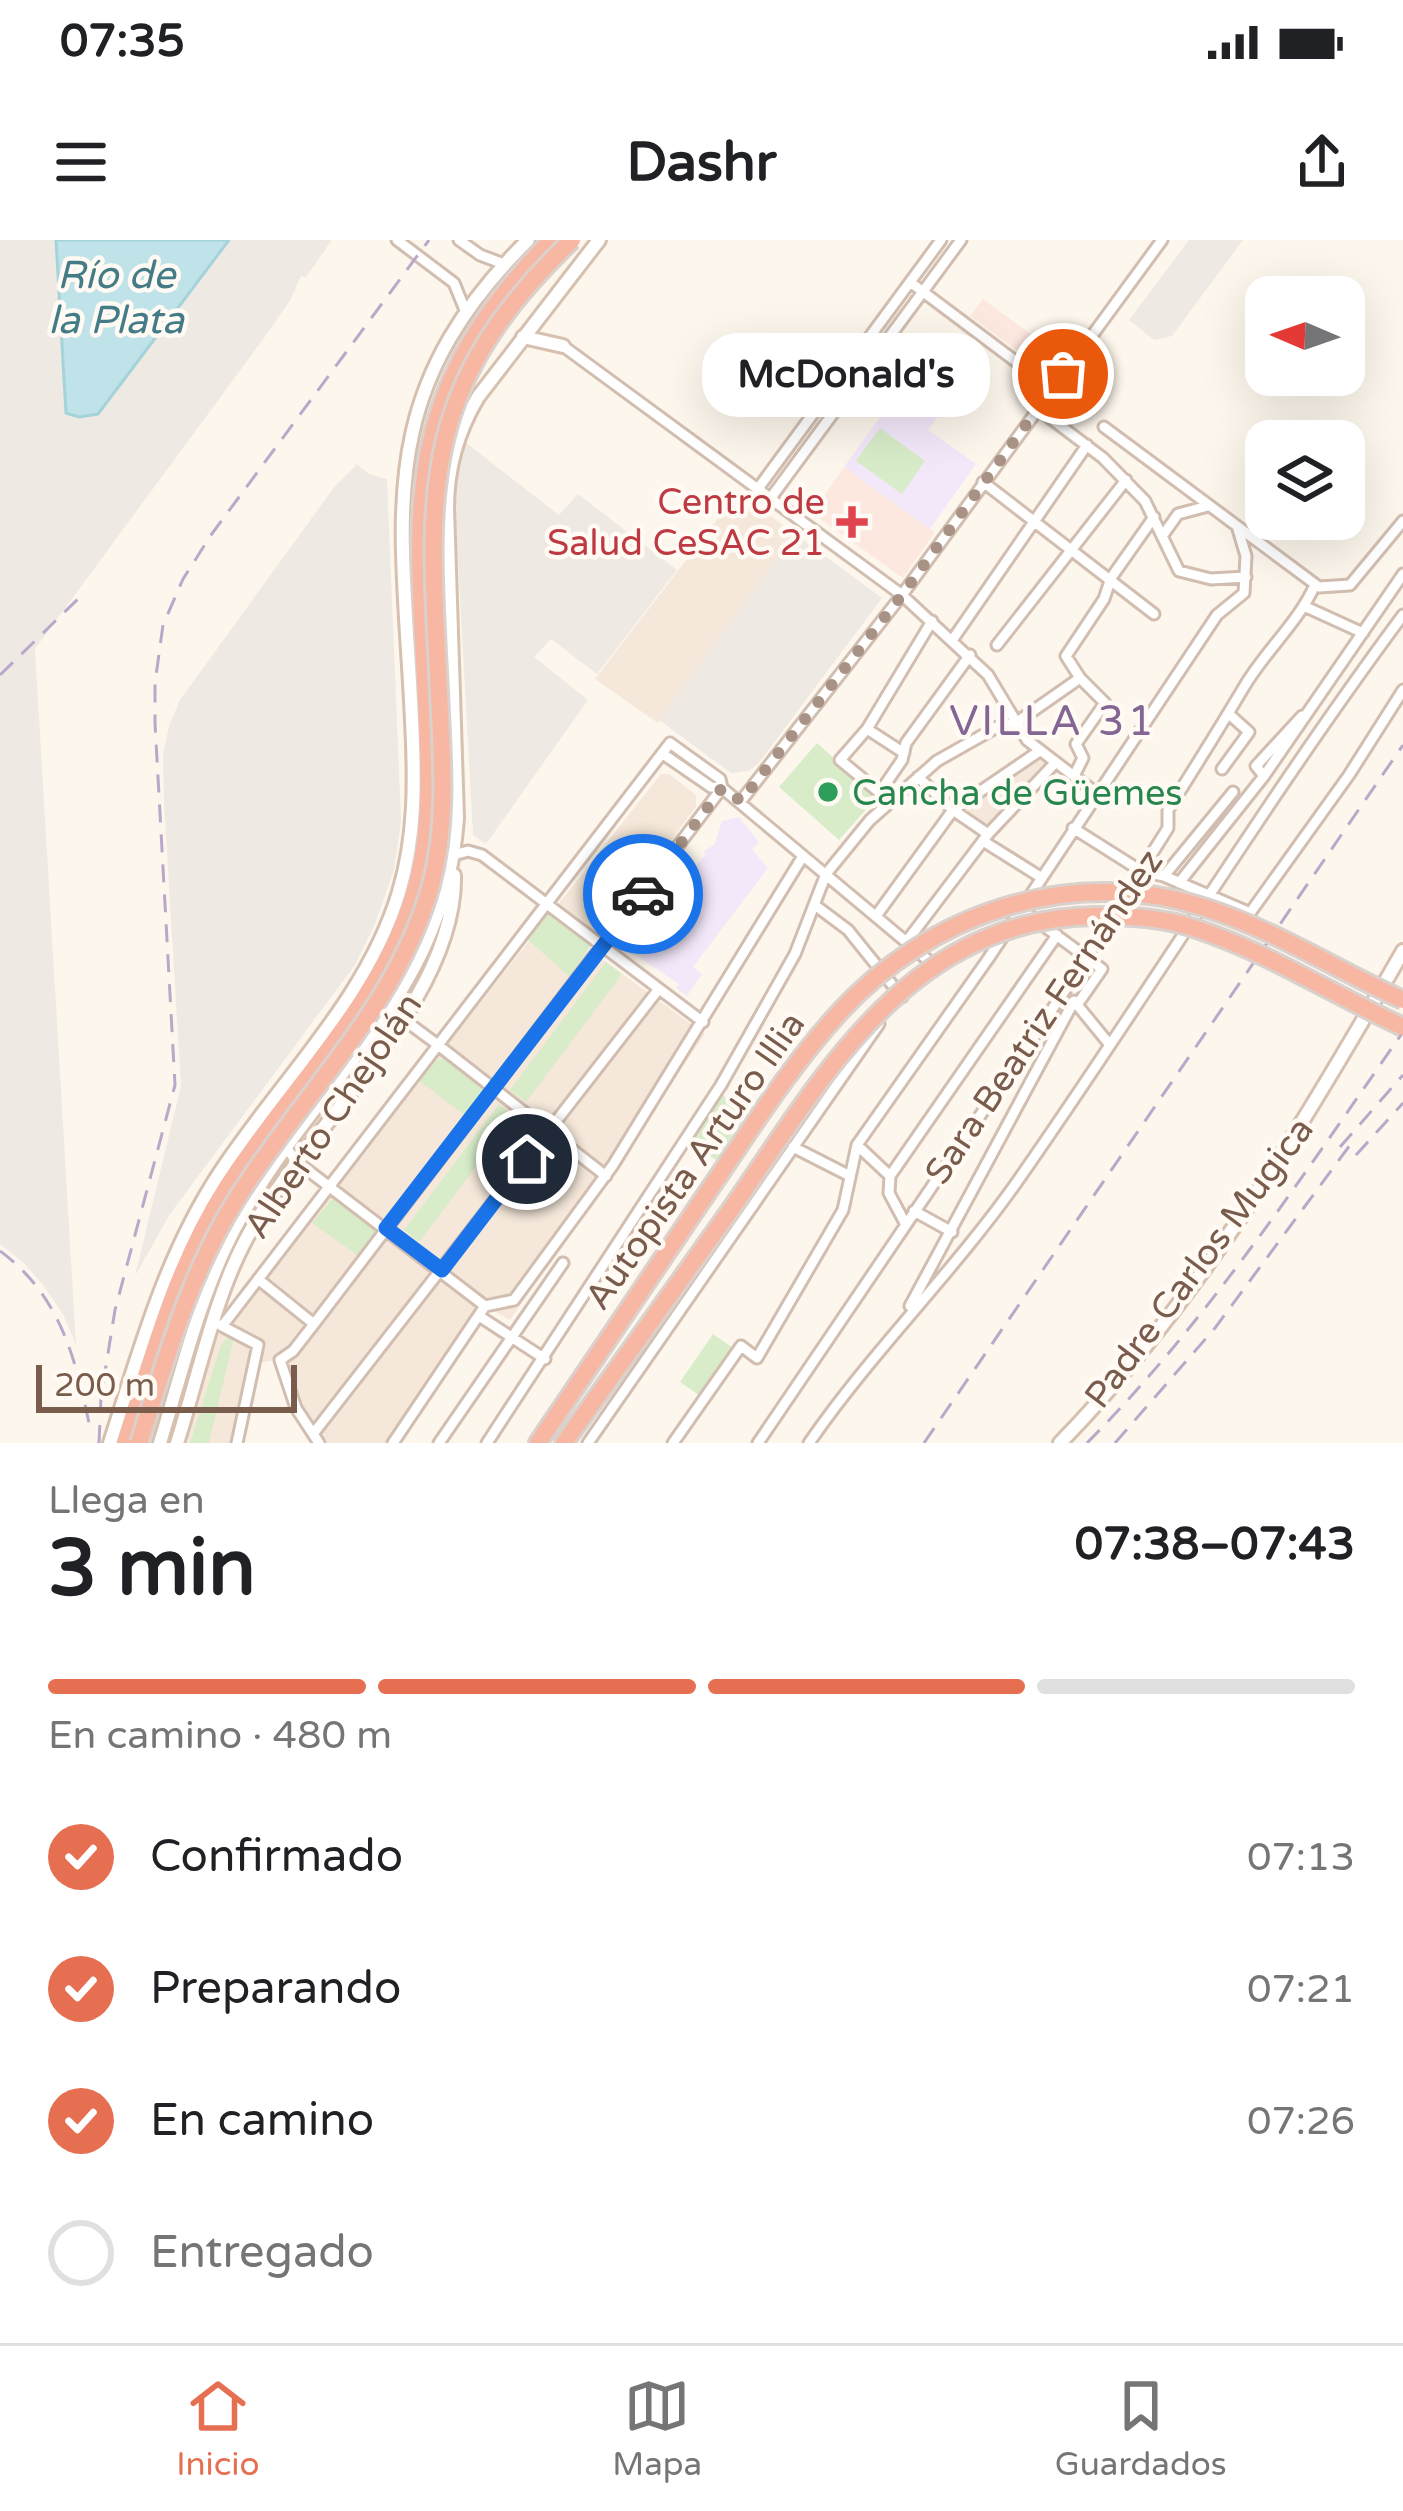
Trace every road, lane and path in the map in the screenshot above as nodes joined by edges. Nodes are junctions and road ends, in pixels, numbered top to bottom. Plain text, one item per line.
1 (397, 240) edge
2 (459, 240) edge
3 (528, 240) edge
4 (552, 240) edge
5 (572, 240) edge
6 (599, 240) edge
7 (941, 240) edge
8 (961, 240) edge
9 (1162, 240) edge
10 (504, 264) junction
11 (910, 282) junction
12 (535, 285) dead end
13 (923, 292) junction
14 (465, 310) junction
15 (543, 312) junction
16 (519, 342) junction
17 (491, 344) dead end
18 (563, 346) junction
19 (1051, 388) junction
20 (1037, 408) junction
21 (1104, 428) dead end
22 (1087, 445) junction
23 (1126, 480) junction
24 (983, 482) junction
25 (757, 490) junction
26 (770, 500) junction
27 (1208, 506) junction
28 (1154, 518) junction
29 (1036, 520) junction
30 (1403, 521) edge
31 (1238, 529) junction
32 (1163, 535) junction
33 (1072, 549) junction
34 (1403, 574) edge
35 (1111, 578) junction
36 (1246, 578) junction
37 (1317, 586) junction
38 (902, 595) junction
39 (1306, 607) junction
40 (1154, 614) dead end
41 (1403, 615) edge
42 (932, 621) junction
43 (1363, 633) junction
44 (953, 639) junction
45 (997, 645) dead end
46 (970, 655) junction
47 (1080, 678) junction
48 (1403, 690) edge
49 (1231, 715) junction
50 (1017, 722) junction
51 (866, 729) junction
52 (1038, 752) junction
53 (904, 753) junction
54 (1055, 763) junction
55 (1222, 769) dead end
56 (1074, 776) junction
57 (918, 777) junction
58 (722, 788) junction
59 (880, 792) junction
60 (1233, 792) dead end
61 (1096, 794) junction
62 (741, 801) junction
63 (891, 802) junction
64 (953, 810) junction
65 (1073, 828) junction
66 (986, 837) junction
67 (454, 855) junction
68 (803, 856) junction
69 (1141, 871) junction
70 (826, 874) junction
71 (1164, 876) junction
72 (1042, 878) junction
73 (1179, 883) junction
74 (1208, 897) junction
75 (545, 904) junction
76 (816, 906) junction
77 (865, 907) junction
78 (1021, 909) junction
79 (875, 916) junction
80 (848, 930) junction
81 (1057, 935) junction
82 (907, 940) junction
83 (602, 947) junction
84 (1403, 951) edge
85 (1087, 957) junction
86 (939, 970) dead end
87 (658, 990) junction
88 (1403, 1000) edge
89 (1076, 1003) junction
90 (390, 1015) junction
91 (703, 1022) junction
92 (1403, 1027) edge
93 (438, 1045) junction
94 (1110, 1046) junction
95 (494, 1088) junction
96 (548, 1132) junction
97 (857, 1144) junction
98 (793, 1148) junction
99 (287, 1150) junction
100 (297, 1162) junction
101 (848, 1175) junction
102 (606, 1176) junction
103 (890, 1176) junction
104 (329, 1186) junction
105 (914, 1211) junction
106 (905, 1223) junction
107 (386, 1228) junction
108 (952, 1232) junction
109 (562, 1263) dead end
110 (442, 1270) junction
111 (258, 1279) junction
112 (482, 1311) junction
113 (314, 1324) junction
114 (219, 1325) junction
115 (892, 1336) junction
116 (512, 1337) junction
117 (179, 1345) dead end
118 (545, 1359) junction
119 (185, 1362) junction
120 (316, 1438) edge
121 (110, 1443) edge
122 (125, 1443) edge
123 (140, 1443) edge
124 (160, 1443) edge
125 (177, 1443) edge
126 (237, 1443) edge
127 (393, 1443) edge
128 (439, 1443) edge
129 (487, 1443) edge
130 (538, 1443) edge
131 (564, 1443) edge
132 (588, 1443) edge
133 (674, 1443) edge
134 (758, 1443) edge
135 (809, 1443) edge
136 (1060, 1443) edge

1 - 14 street
2 - 10 street
3 - 10 main road
4 - 122 highway
5 - 123 highway, bridge
6 - 15 main road
7 - 11 street
8 - 13 street
9 - 19 street
10 - 14 main road
11 - 13 street
11 - 25 street
12 - 15 main road
13 - 19 street
13 - 26 street
14 - 121 main road
15 - 16 main road
15 - 18 main road
16 - 17 main road
16 - 18 main road
16 - 67 main road
18 - 25 street
19 - 20 street
20 - 22 street
20 - 24 street
21 - 27 street
22 - 23 street
22 - 29 street
23 - 28 street
23 - 33 street
24 - 29 street
24 - 38 street
25 - 26 street
26 - 38 street
27 - 31 street
27 - 32 street
28 - 32 street
28 - 35 street
29 - 33 street
29 - 44 street
30 - 37 street
31 - 36 street
31 - 37 street
32 - 36 street
33 - 35 street
33 - 45 street
34 - 43 street
35 - 40 street
35 - 47 street
36 - 61 street
37 - 39 street, Sara Beatriz Fernández
38 - 42 street
38 - 62 street
39 - 43 street
39 - 49 street, Sara Beatriz Fernández
41 - 74 street
42 - 44 street
42 - 51 street
43 - 73 street
44 - 46 street
46 - 50 street
46 - 53 street
47 - 50 street
47 - 56 street
48 - 74 street
49 - 55 street
49 - 69 street, Sara Beatriz Fernández
50 - 52 street
50 - 57 street
51 - 53 street
51 - 59 street
52 - 54 street
52 - 64 street
53 - 59 street
54 - 56 street
54 - 66 street
56 - 61 street
57 - 63 street
57 - 64 street
58 - 62 street
58 - 75 street
58 - 83 street
59 - 63 street
60 - 71 street
61 - 65 street
62 - 68 street
63 - 70 street
64 - 66 street
64 - 79 street
65 - 69 street
65 - 72 street
66 - 72 street
66 - 82 street
67 - 75 street
67 - 90 main road
68 - 70 street
68 - 91 street
69 - 71 street
69 - 85 street, Sara Beatriz Fernández
70 - 76 street
70 - 77 street
71 - 73 street
72 - 78 street
73 - 74 street
74 - 94 street
75 - 83 street
75 - 93 street
76 - 80 street
76 - 118 street
77 - 79 street
77 - 80 street
78 - 81 street
78 - 97 street
79 - 82 street
80 - 98 street
81 - 85 street
81 - 103 street
82 - 86 street
83 - 87 street
83 - 95 street
84 - 136 main road, Padre Carlos Mugica
85 - 89 street
85 - 105 street, Sara Beatriz Fernández
87 - 91 street
87 - 96 street
88 - 130 highway, Autopista Arturo Illia, bridge
89 - 94 street
89 - 108 street
90 - 93 street
90 - 99 main road
90 - 100 main road, Alberto Chejolán
91 - 102 street
92 - 131 highway, Autopista Arturo Illia, bridge
93 - 95 street
93 - 104 street
94 - 115 street
95 - 96 street
95 - 107 street
96 - 102 street
96 - 110 street
97 - 101 street
97 - 103 street
98 - 101 street
98 - 132 street
99 - 100 street
99 - 119 main road
100 - 104 street
100 - 114 main road, Alberto Chejolán
101 - 133 street
102 - 112 street
103 - 106 street
104 - 107 street
104 - 111 street
105 - 106 street, Sara Beatriz Fernández
105 - 108 street
106 - 134 street, Sara Beatriz Fernández
107 - 110 street
107 - 113 street
108 - 115 street
109 - 116 street
110 - 112 street
110 - 120 street
111 - 113 street
111 - 114 street
112 - 116 street
112 - 127 street
113 - 120 street
114 - 125 main road, Alberto Chejolán
114 - 126 street
115 - 135 street
116 - 118 street
116 - 128 street
117 - 119 main road
118 - 129 street
119 - 124 main road

